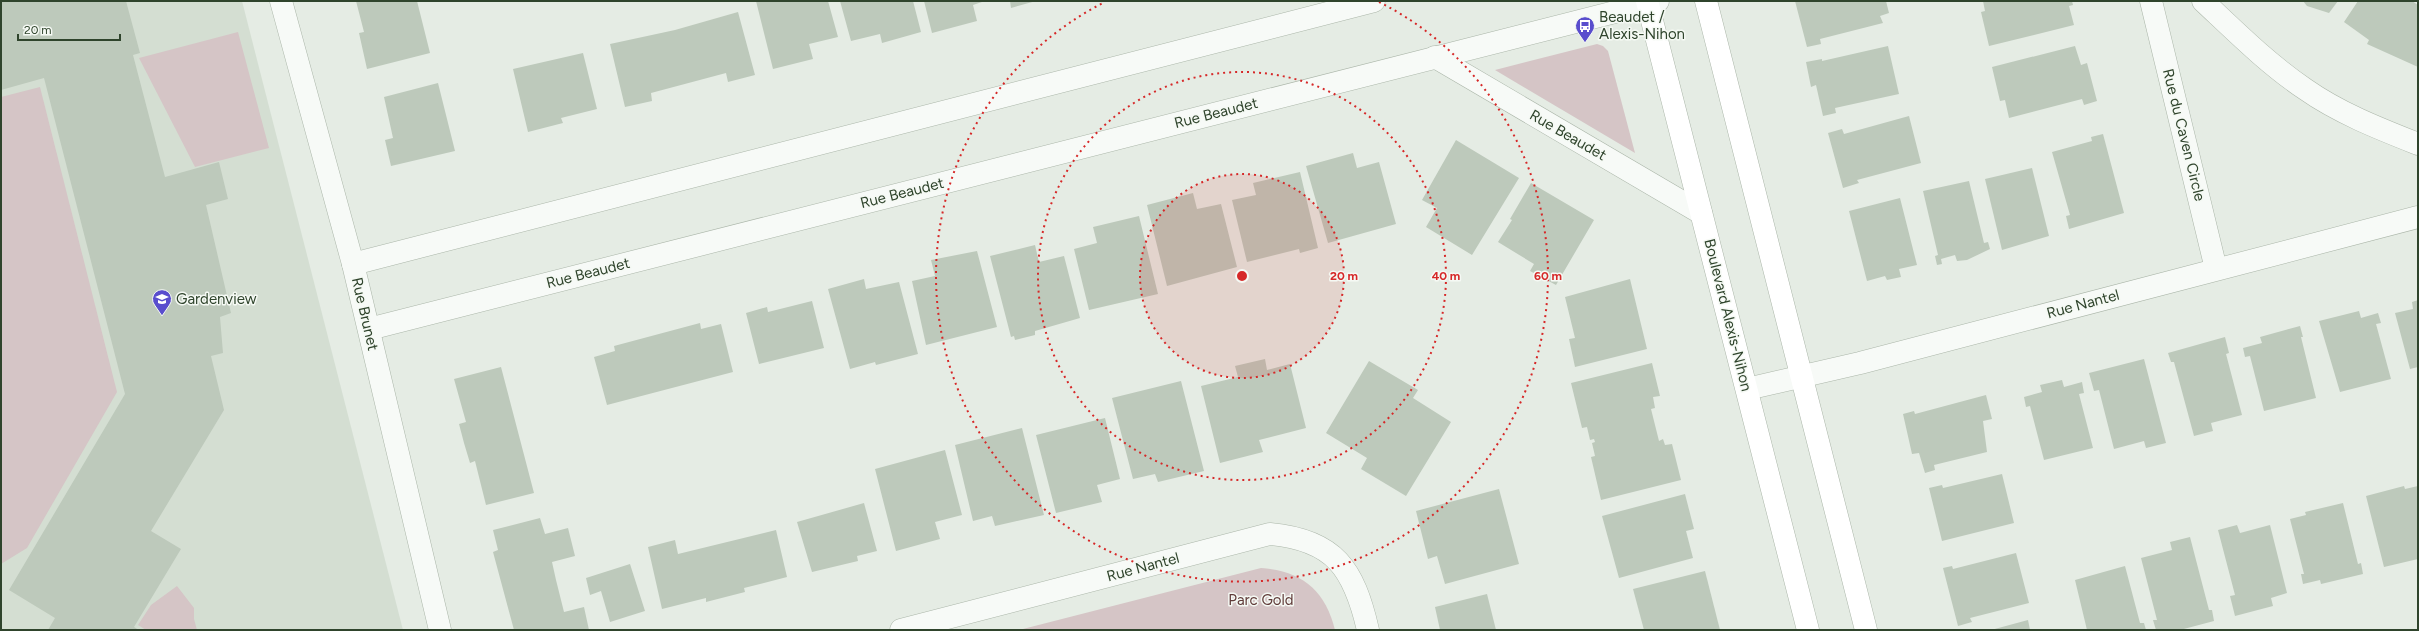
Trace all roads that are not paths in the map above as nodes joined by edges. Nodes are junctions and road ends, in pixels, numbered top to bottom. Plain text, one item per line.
1 (281, 1) edge
2 (1374, 1) edge
3 (1706, 1) edge
4 (2151, 1) edge
5 (2203, 1) edge
6 (1651, 2) edge
7 (1435, 58) junction
8 (2418, 144) edge
9 (1701, 213) junction
10 (2418, 217) edge
11 (353, 264) junction
12 (2216, 269) junction
13 (369, 329) junction
14 (1801, 376) junction
15 (1747, 389) junction
16 (908, 629) edge
17 (440, 630) edge
18 (1368, 630) edge
19 (1808, 630) edge
20 (1866, 630) edge

1 - 11 street, Rue Brunet
2 - 11 street
3 - 14 street
4 - 12 street, Rue du Caven Circle
5 - 8 street
6 - 7 street, Rue Beaudet
6 - 9 street, Boulevard Alexis-Nihon
7 - 9 street, Rue Beaudet
7 - 13 street, Rue Beaudet
9 - 15 street, Boulevard Alexis-Nihon
10 - 12 street, Rue Nantel
11 - 13 street, Rue Brunet
12 - 14 street, Rue Nantel
13 - 17 street, Rue Brunet
14 - 15 street, Rue Nantel
14 - 20 street
15 - 19 street, Boulevard Alexis-Nihon
16 - 18 street, Rue Nantel

